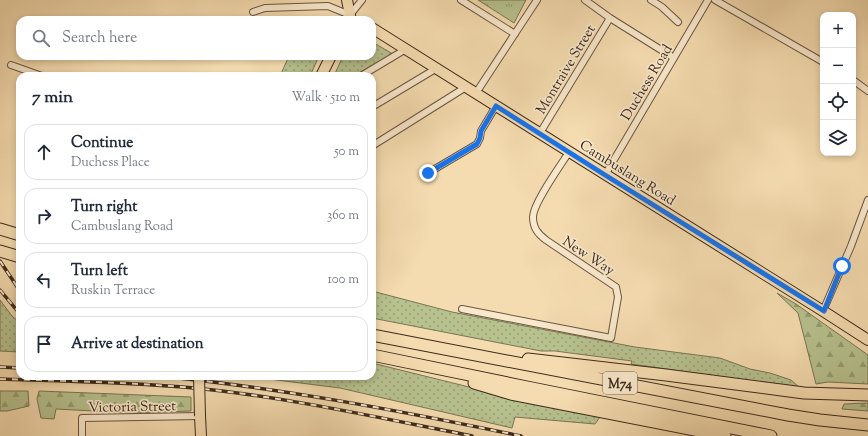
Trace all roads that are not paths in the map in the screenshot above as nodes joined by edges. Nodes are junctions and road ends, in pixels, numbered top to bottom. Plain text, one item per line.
1 (305, 0) edge
2 (347, 0) edge
3 (362, 0) edge
4 (461, 0) edge
5 (537, 0) edge
6 (585, 0) edge
7 (651, 0) edge
8 (666, 0) edge
9 (708, 0) edge
10 (715, 0) edge
11 (306, 7) junction
12 (662, 7) junction
13 (253, 12) dead end
14 (348, 16) edge
15 (351, 16) edge
16 (353, 16) edge
17 (610, 18) junction
18 (678, 22) dead end
19 (376, 30) edge
20 (515, 34) junction
21 (406, 49) junction
22 (674, 58) junction
23 (329, 60) edge
24 (820, 60) edge
25 (11, 65) dead end
26 (437, 68) junction
27 (31, 72) edge
28 (323, 72) edge
29 (368, 72) edge
30 (856, 82) edge
31 (466, 87) junction
32 (868, 92) edge
33 (476, 93) junction
34 (376, 105) edge
35 (496, 106) junction
36 (540, 133) junction
37 (376, 143) edge
38 (569, 152) junction
39 (428, 173) dead end
40 (605, 175) junction
41 (868, 200) edge
42 (0, 251) edge
43 (16, 256) edge
44 (462, 309) dead end
45 (824, 311) junction
46 (376, 336) edge
47 (868, 340) edge
48 (436, 348) junction
49 (376, 356) edge
50 (385, 357) junction
51 (199, 380) edge
52 (868, 395) edge
53 (200, 416) junction
54 (868, 425) edge
55 (82, 436) edge
56 (201, 436) edge
57 (726, 436) edge
58 (771, 436) edge

1 - 11 street
2 - 15 main road
3 - 16 street
4 - 20 street
5 - 20 street
6 - 17 street
7 - 12 street
8 - 12 street
9 - 22 street, Duchess Road
10 - 24 street
11 - 13 street
11 - 14 street
12 - 18 street
17 - 22 street
17 - 36 street, Montraive Street
19 - 21 main road, Cambuslang Road
20 - 33 street
21 - 26 main road, Cambuslang Road
21 - 29 street
22 - 40 street, Duchess Road
23 - 28 main road
25 - 27 street
26 - 31 main road, Cambuslang Road
26 - 34 street
30 - 32 street
31 - 33 main road, Cambuslang Road
31 - 37 street
33 - 35 main road, Cambuslang Road
35 - 36 main road, Cambuslang Road
35 - 39 street
36 - 38 main road, Cambuslang Road
38 - 40 main road, Cambuslang Road
38 - 44 street, New Way
40 - 45 main road, Cambuslang Road
41 - 45 street
42 - 43 highway
45 - 47 main road, Cambuslang Road
46 - 48 highway, M74
48 - 52 highway, M74
48 - 54 highway, M74
49 - 50 highway, M74
50 - 57 highway, M74
50 - 58 highway, M74
51 - 53 main road, bridge
53 - 55 street, Victoria Street
53 - 56 main road

